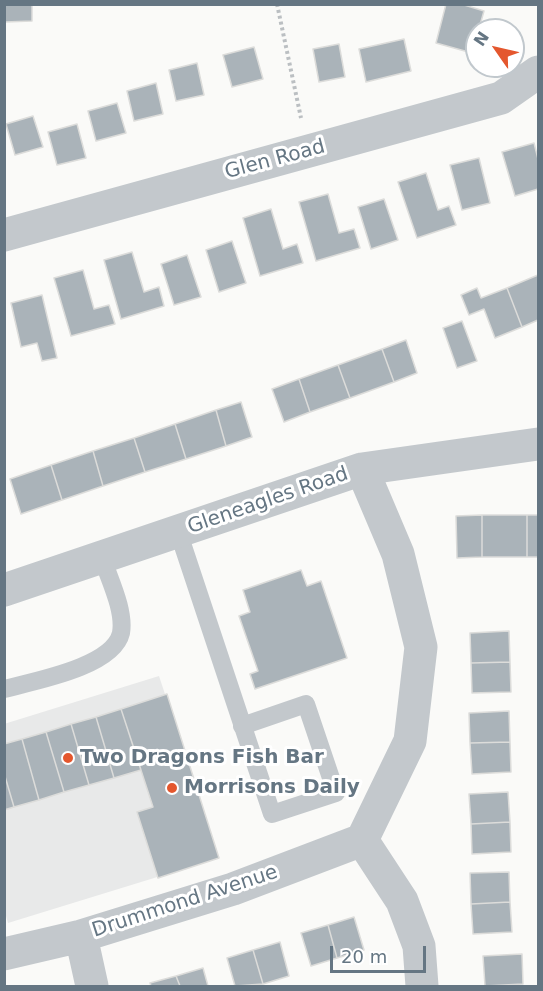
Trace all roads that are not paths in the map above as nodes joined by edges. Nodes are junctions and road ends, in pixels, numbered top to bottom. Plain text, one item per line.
1 (538, 72) edge
2 (4, 235) edge
3 (538, 444) edge
4 (362, 469) junction
5 (178, 531) junction
6 (102, 557) junction
7 (4, 590) edge
8 (4, 689) edge
9 (242, 726) junction
10 (362, 840) junction
11 (81, 936) junction
12 (4, 954) edge
13 (92, 987) edge
14 (422, 987) edge

1 - 2 street, Glen Road
3 - 4 street, Gleneagles Road
4 - 5 street, Gleneagles Road
4 - 10 street
5 - 6 street, Gleneagles Road
5 - 9 lane
6 - 7 street, Gleneagles Road
6 - 8 lane
9 - 9 lane
10 - 11 street, Drummond Avenue
10 - 14 street
11 - 12 street, Drummond Avenue
11 - 13 street

